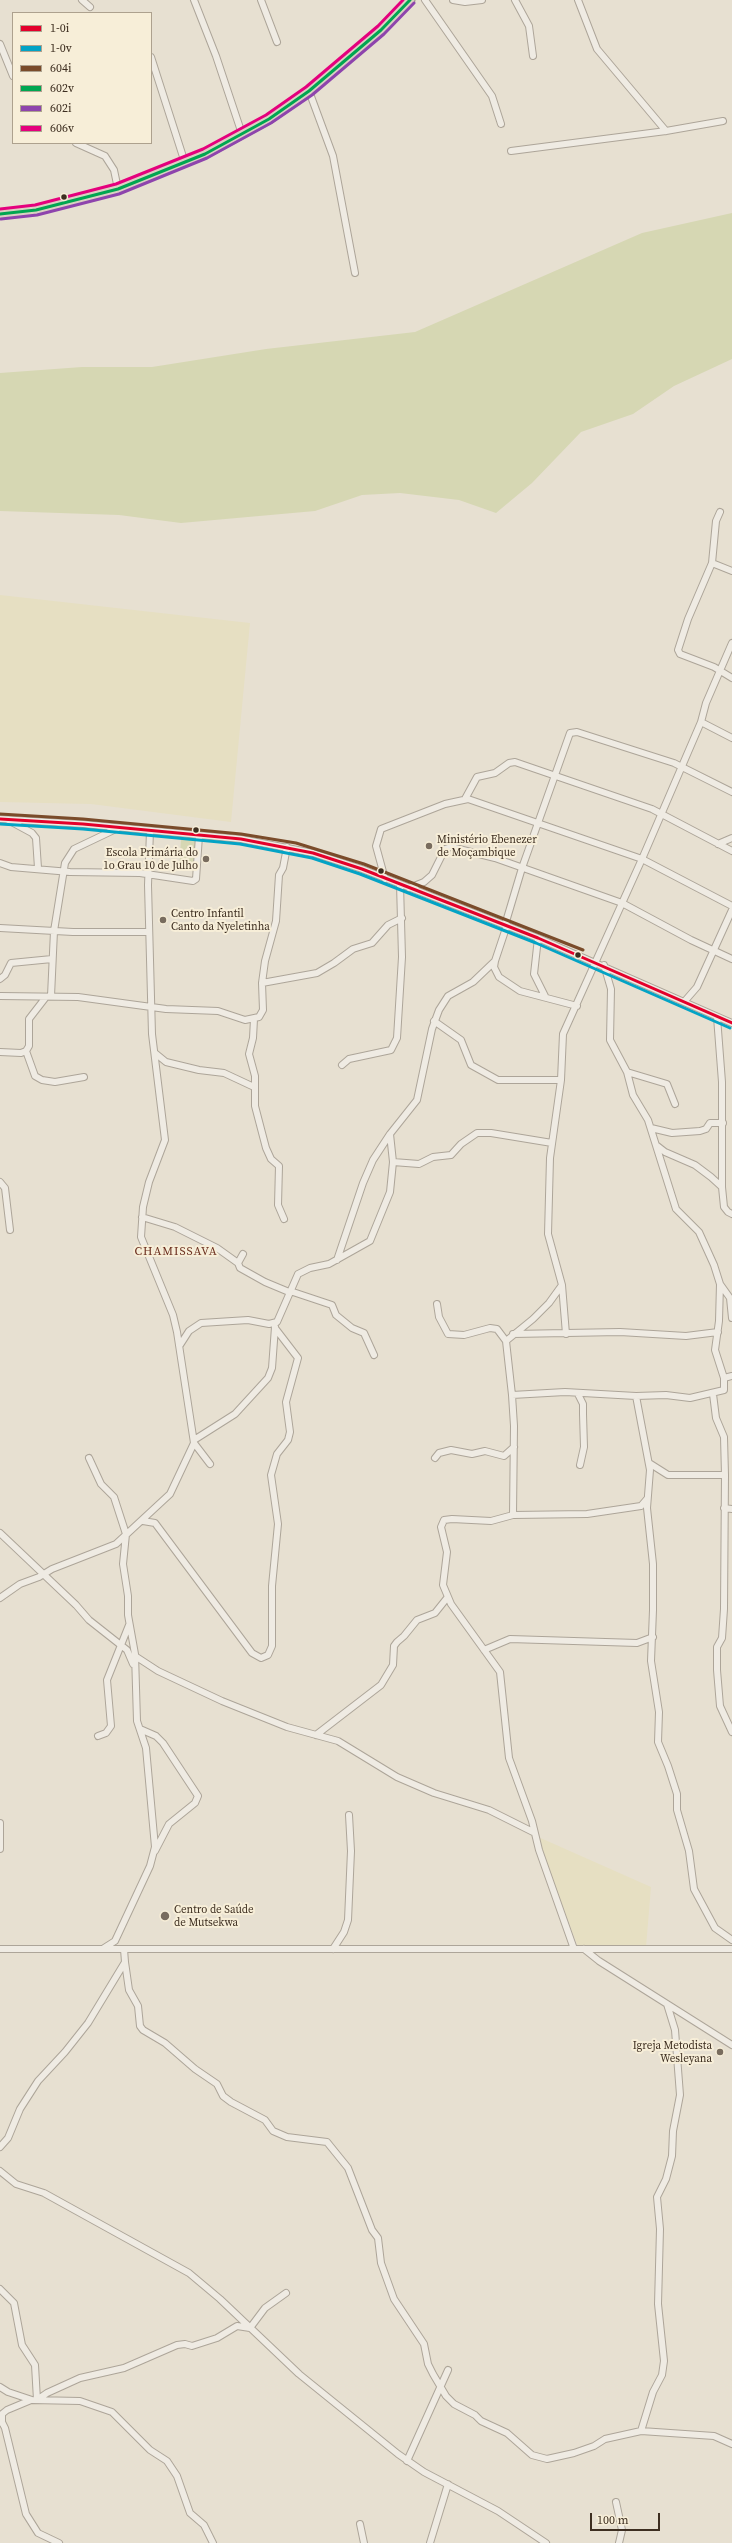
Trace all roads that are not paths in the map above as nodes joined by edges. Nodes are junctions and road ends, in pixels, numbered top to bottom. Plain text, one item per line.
1 (82, 0) edge
2 (194, 0) edge
3 (261, 0) edge
4 (410, 0) edge
5 (425, 0) edge
6 (452, 0) edge
7 (482, 0) edge
8 (515, 0) edge
9 (578, 0) edge
10 (90, 7) dead end
11 (277, 42) dead end
12 (0, 44) edge
13 (12, 56) edge
14 (533, 56) dead end
15 (6, 58) junction
16 (152, 60) edge
17 (12, 73) edge
18 (309, 91) junction
19 (723, 121) dead end
20 (501, 124) dead end
21 (666, 131) junction
22 (242, 134) junction
23 (78, 144) edge
24 (511, 151) dead end
25 (185, 162) junction
26 (118, 189) junction
27 (0, 214) edge
28 (355, 273) dead end
29 (720, 512) dead end
30 (712, 563) junction
31 (732, 571) edge
32 (732, 643) edge
33 (720, 671) junction
34 (732, 678) edge
35 (701, 722) junction
36 (732, 738) edge
37 (680, 766) junction
38 (555, 777) junction
39 (732, 792) edge
40 (465, 799) junction
41 (662, 813) junction
42 (0, 819) edge
43 (7, 820) junction
44 (540, 823) junction
45 (118, 828) junction
46 (150, 831) junction
47 (199, 836) junction
48 (732, 838) edge
49 (718, 844) junction
50 (287, 847) junction
51 (732, 851) edge
52 (642, 859) junction
53 (0, 863) edge
54 (38, 868) junction
55 (522, 868) junction
56 (63, 871) junction
57 (148, 874) junction
58 (385, 879) junction
59 (400, 884) junction
60 (410, 888) junction
61 (622, 903) junction
62 (732, 906) edge
63 (732, 910) edge
64 (402, 918) junction
65 (506, 925) junction
66 (0, 928) edge
67 (54, 931) junction
68 (149, 932) junction
69 (538, 938) junction
70 (713, 951) junction
71 (52, 959) junction
72 (732, 959) edge
73 (495, 961) junction
74 (596, 962) junction
75 (604, 966) junction
76 (0, 979) edge
77 (262, 983) junction
78 (0, 996) edge
79 (48, 996) junction
80 (545, 996) junction
81 (684, 1002) junction
82 (152, 1005) junction
83 (577, 1006) junction
84 (717, 1017) junction
85 (254, 1019) junction
86 (434, 1021) junction
87 (732, 1024) edge
88 (26, 1051) junction
89 (0, 1052) edge
90 (155, 1053) junction
91 (342, 1065) dead end
92 (627, 1072) junction
93 (84, 1077) dead end
94 (561, 1080) junction
95 (254, 1087) junction
96 (675, 1104) dead end
97 (723, 1123) junction
98 (651, 1128) junction
99 (390, 1134) junction
100 (552, 1143) junction
101 (656, 1146) junction
102 (393, 1162) junction
103 (0, 1182) edge
104 (722, 1187) junction
105 (732, 1214) edge
106 (142, 1217) junction
107 (284, 1219) dead end
108 (10, 1230) dead end
109 (243, 1254) dead end
110 (337, 1260) junction
111 (238, 1263) junction
112 (720, 1284) junction
113 (562, 1285) junction
114 (290, 1292) junction
115 (731, 1299) edge
116 (720, 1300) junction
117 (437, 1304) dead end
118 (732, 1318) edge
119 (276, 1325) junction
120 (718, 1332) junction
121 (512, 1334) junction
122 (566, 1334) junction
123 (506, 1341) junction
124 (179, 1347) junction
125 (374, 1355) dead end
126 (732, 1376) edge
127 (724, 1378) junction
128 (578, 1394) junction
129 (712, 1394) junction
130 (512, 1395) junction
131 (636, 1396) junction
132 (194, 1441) junction
133 (514, 1447) junction
134 (89, 1458) dead end
135 (435, 1458) dead end
136 (649, 1463) junction
137 (210, 1464) dead end
138 (580, 1465) dead end
139 (725, 1476) junction
140 (647, 1498) junction
141 (724, 1508) junction
142 (732, 1509) edge
143 (513, 1515) junction
144 (142, 1521) junction
145 (0, 1533) edge
146 (126, 1534) junction
147 (43, 1575) junction
148 (0, 1598) edge
149 (447, 1598) junction
150 (129, 1623) junction
151 (653, 1637) junction
152 (122, 1646) junction
153 (484, 1650) junction
154 (135, 1656) junction
155 (135, 1669) junction
156 (140, 1729) junction
157 (732, 1732) edge
158 (316, 1735) junction
159 (98, 1736) dead end
160 (349, 1815) dead end
161 (0, 1823) edge
162 (534, 1832) junction
163 (0, 1850) edge
164 (155, 1852) junction
165 (729, 1939) edge
166 (115, 1941) junction
167 (732, 1948) edge
168 (0, 1949) edge
169 (102, 1949) junction
170 (122, 1949) junction
171 (333, 1949) junction
172 (574, 1949) junction
173 (584, 1949) junction
174 (125, 1962) junction
175 (667, 2004) junction
176 (732, 2045) edge
177 (0, 2146) edge
178 (0, 2171) edge
179 (0, 2289) edge
180 (286, 2293) dead end
181 (250, 2328) junction
182 (448, 2370) dead end
183 (441, 2386) junction
184 (0, 2387) edge
185 (34, 2400) junction
186 (1, 2420) edge
187 (641, 2431) junction
188 (732, 2444) edge
189 (407, 2461) junction
190 (448, 2484) junction
191 (616, 2502) dead end
192 (360, 2524) dead end
193 (59, 2543) edge
194 (213, 2543) edge
195 (364, 2543) edge
196 (430, 2543) edge
197 (546, 2543) edge
198 (619, 2543) edge

1 - 10 street
2 - 22 street
3 - 11 street
4 - 18 highway
5 - 20 street
6 - 7 street
8 - 14 street
9 - 21 street
12 - 15 street
13 - 15 street
15 - 17 street
16 - 25 street
18 - 22 highway
18 - 28 street
19 - 21 street
21 - 24 street
22 - 25 highway
23 - 26 street
25 - 26 highway
26 - 27 highway
29 - 30 street
30 - 31 street
30 - 33 street
32 - 33 street
33 - 34 street
33 - 35 street
35 - 36 street
35 - 37 street
37 - 38 street
37 - 39 street
37 - 41 street
38 - 40 street
38 - 41 street
38 - 44 street
40 - 44 street
40 - 58 street
41 - 49 street
41 - 52 street
42 - 43 street
43 - 45 street
43 - 54 street
44 - 52 street
44 - 55 street
45 - 46 street
45 - 56 street
46 - 47 street
46 - 57 street
47 - 50 street
47 - 57 street
48 - 49 street
49 - 51 street
50 - 58 street
50 - 77 street
52 - 61 street
52 - 62 street
53 - 54 street
54 - 56 street
55 - 60 street
55 - 61 street
55 - 65 street
56 - 57 street
56 - 67 street
57 - 68 street
58 - 59 street
59 - 60 street
59 - 64 street
60 - 65 street
61 - 70 street
61 - 74 street
63 - 70 street
64 - 77 street
64 - 91 street
65 - 69 street
65 - 73 street
66 - 67 street
67 - 68 street
67 - 71 street
68 - 82 street
69 - 74 street
69 - 80 street
70 - 72 street
70 - 81 street
71 - 76 street
71 - 79 street
73 - 80 street
73 - 86 street
74 - 75 street
74 - 83 street
75 - 81 street
75 - 92 street
77 - 85 street
78 - 79 street
79 - 82 street
79 - 88 street
80 - 83 street
81 - 84 street
82 - 85 street
82 - 90 street
83 - 94 street
84 - 87 street
84 - 97 street
85 - 95 street
86 - 94 street
86 - 99 street
88 - 89 street
88 - 93 street
90 - 95 street
90 - 106 street
92 - 96 street
92 - 98 street
94 - 100 street
95 - 107 street
97 - 98 street
97 - 104 street
98 - 101 street
99 - 102 street
99 - 110 street
100 - 102 street
100 - 113 street
101 - 104 street
101 - 112 street
102 - 110 street
103 - 108 street
104 - 105 street
106 - 111 street
106 - 124 street
109 - 111 street
110 - 114 street
111 - 114 street
112 - 115 street
112 - 116 street
113 - 121 street
113 - 122 street
114 - 119 street
114 - 125 street
115 - 116 street
115 - 118 street
116 - 120 street
117 - 123 street
119 - 124 street
119 - 132 street
119 - 144 street
120 - 122 street
120 - 127 street
121 - 122 street
121 - 123 street
123 - 130 street
124 - 132 street
126 - 127 street
127 - 129 street
128 - 130 street
128 - 131 street
128 - 138 street
129 - 131 street
129 - 139 street
130 - 133 street
131 - 136 street
132 - 137 street
132 - 144 street
133 - 135 street
133 - 143 street
134 - 146 street
136 - 139 street
136 - 140 street
139 - 141 street
140 - 143 street
140 - 151 street
141 - 142 street
141 - 157 street
143 - 149 street
144 - 146 street
145 - 147 street
146 - 147 street
146 - 150 street
147 - 148 street
147 - 152 street
149 - 153 street
149 - 158 street
150 - 152 street
150 - 154 street
151 - 153 street
151 - 165 street
152 - 155 street
152 - 159 street
153 - 162 street
154 - 155 street
154 - 158 street
155 - 156 street
156 - 164 street
156 - 164 street
158 - 162 street
160 - 171 street
161 - 163 street
162 - 172 street
164 - 166 street
165 - 167 street
166 - 169 street
166 - 170 street
167 - 173 street
168 - 169 street
169 - 170 street
170 - 171 street
170 - 174 street
171 - 172 street
172 - 173 street
173 - 175 street
174 - 177 street
174 - 183 street
175 - 176 street
175 - 187 street
178 - 181 street
179 - 185 street
180 - 181 street
181 - 185 street
181 - 189 street
182 - 183 street
183 - 187 street
183 - 189 street
184 - 185 street
185 - 186 street
185 - 194 street
186 - 193 street
187 - 188 street
189 - 190 street
190 - 196 street
190 - 197 street
191 - 198 street
192 - 195 street

